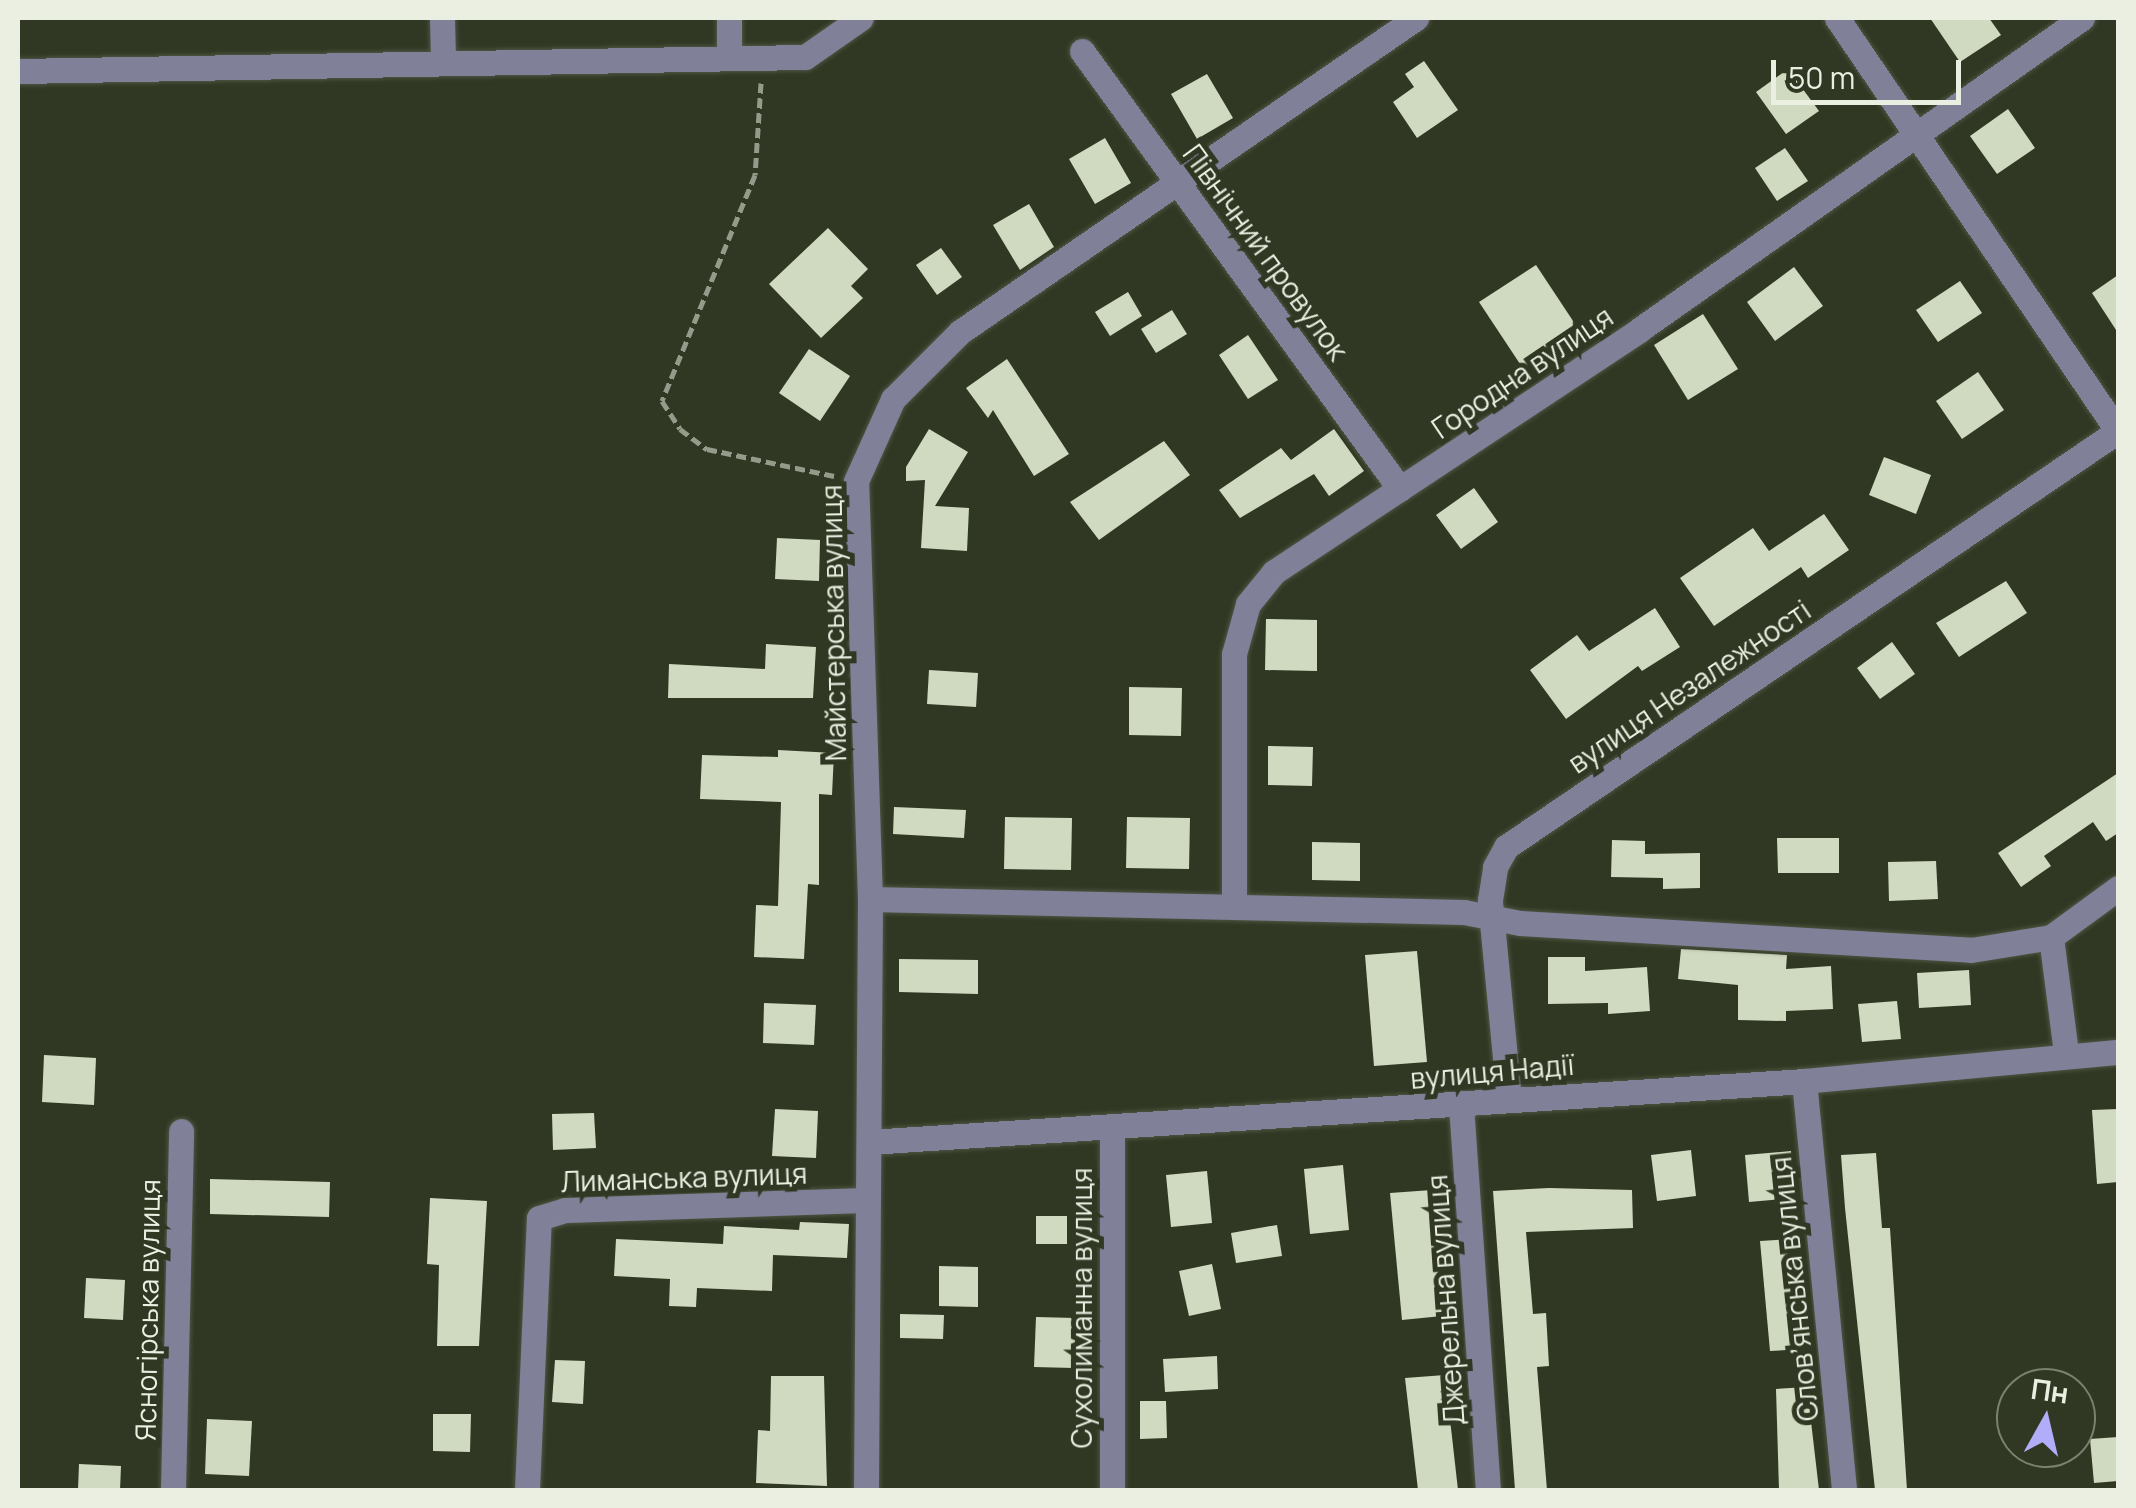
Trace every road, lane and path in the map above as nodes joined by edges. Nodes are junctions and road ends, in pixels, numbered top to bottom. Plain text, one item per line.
1 (442, 18) edge
2 (729, 18) edge
3 (861, 18) edge
4 (1416, 18) edge
5 (1836, 18) edge
6 (2082, 18) edge
7 (1082, 50) dead end
8 (762, 57) junction
9 (442, 58) junction
10 (728, 58) junction
11 (18, 70) edge
12 (1918, 131) junction
13 (1177, 179) junction
14 (2118, 431) edge
15 (856, 481) junction
16 (1400, 489) junction
17 (2118, 888) edge
18 (870, 899) junction
19 (1234, 905) junction
20 (1491, 916) junction
21 (2051, 937) junction
22 (2118, 1052) edge
23 (2066, 1053) junction
24 (1804, 1081) junction
25 (1508, 1099) junction
26 (1461, 1105) junction
27 (1112, 1126) junction
28 (181, 1131) dead end
29 (869, 1142) junction
30 (868, 1200) junction
31 (173, 1490) edge
32 (526, 1490) edge
33 (866, 1490) edge
34 (1112, 1490) edge
35 (1488, 1490) edge
36 (1844, 1490) edge

1 - 9 street
2 - 10 street
3 - 8 street
4 - 13 street, Майстерська вулиця
5 - 12 street
6 - 12 street, Городна вулиця
7 - 13 street, Північний провулок
8 - 10 street
8 - 15 path
9 - 10 street
9 - 11 street
12 - 14 street
12 - 16 street, Городна вулиця
13 - 15 street, Майстерська вулиця
13 - 16 street, Північний провулок
14 - 20 street, вулиця Незалежності
15 - 18 street, Майстерська вулиця
16 - 19 street, Городна вулиця
17 - 21 street
18 - 19 street
18 - 29 street, Майстерська вулиця
19 - 20 street
20 - 21 street
20 - 25 street, вулиця Незалежності
21 - 23 street
22 - 23 street, вулиця Надії
23 - 24 street, вулиця Надії
24 - 25 street, вулиця Надії
24 - 36 street, Словʼянська вулиця
25 - 26 street, вулиця Надії
26 - 27 street, вулиця Надії
26 - 35 street, Джерельна вулиця
27 - 29 street, вулиця Надії
27 - 34 street, Сухолиманна вулиця
28 - 31 street, Ясногірська вулиця
29 - 30 street, Майстерська вулиця
30 - 32 street, Лиманська вулиця
30 - 33 street, Майстерська вулиця

